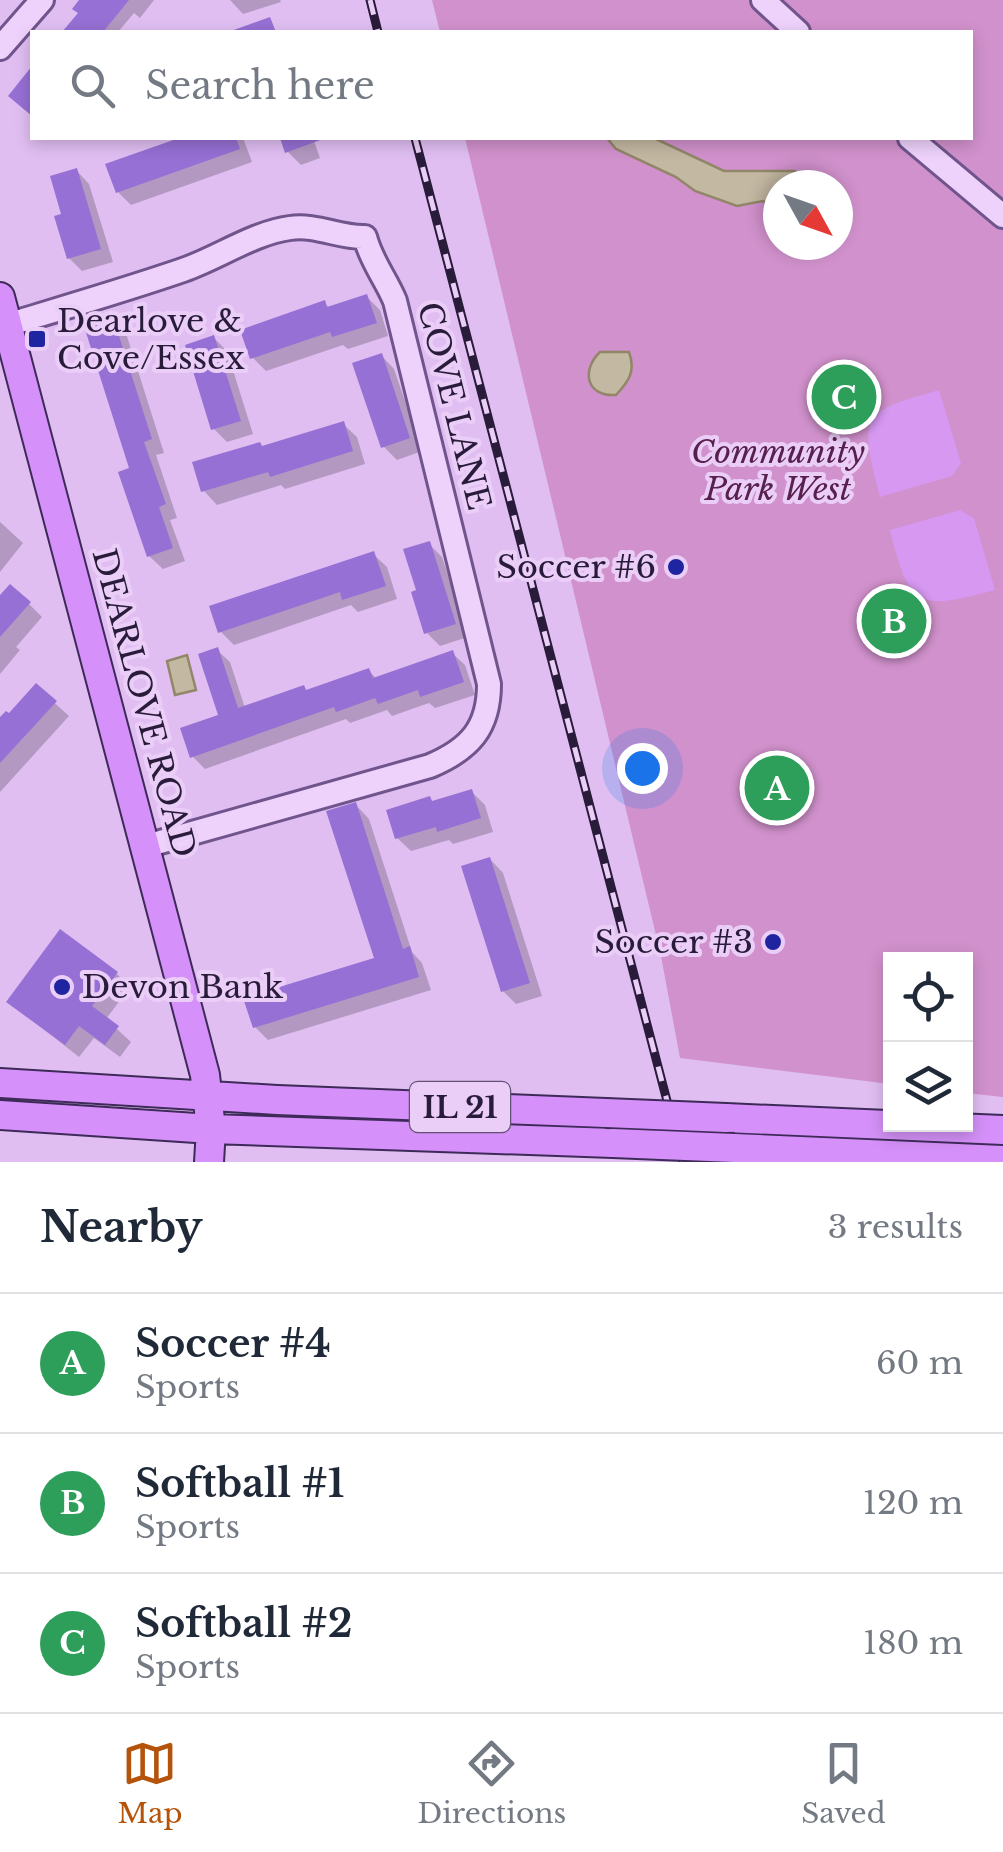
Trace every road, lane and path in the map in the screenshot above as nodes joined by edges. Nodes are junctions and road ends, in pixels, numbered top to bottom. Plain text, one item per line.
1 (763, 0) edge
2 (39, 2) edge
3 (796, 30) edge
4 (0, 48) edge
5 (912, 140) edge
6 (1003, 216) edge
7 (0, 297) edge
8 (6, 336) edge
9 (146, 846) junction
10 (0, 1083) edge
11 (209, 1093) junction
12 (0, 1116) edge
13 (212, 1129) junction
14 (1003, 1130) edge
15 (1003, 1160) edge
16 (209, 1162) edge

1 - 3 street
2 - 4 street
5 - 6 street
7 - 8 main road, DEARLOVE ROAD
8 - 9 main road, DEARLOVE ROAD
8 - 9 street, COVE LANE
9 - 11 main road, DEARLOVE ROAD
10 - 11 main road, IL 21
11 - 13 main road, DEARLOVE ROAD
11 - 14 main road, IL 21, bridge
12 - 13 main road, IL 21
13 - 15 main road, IL 21, bridge
13 - 16 main road, DEARLOVE ROAD

